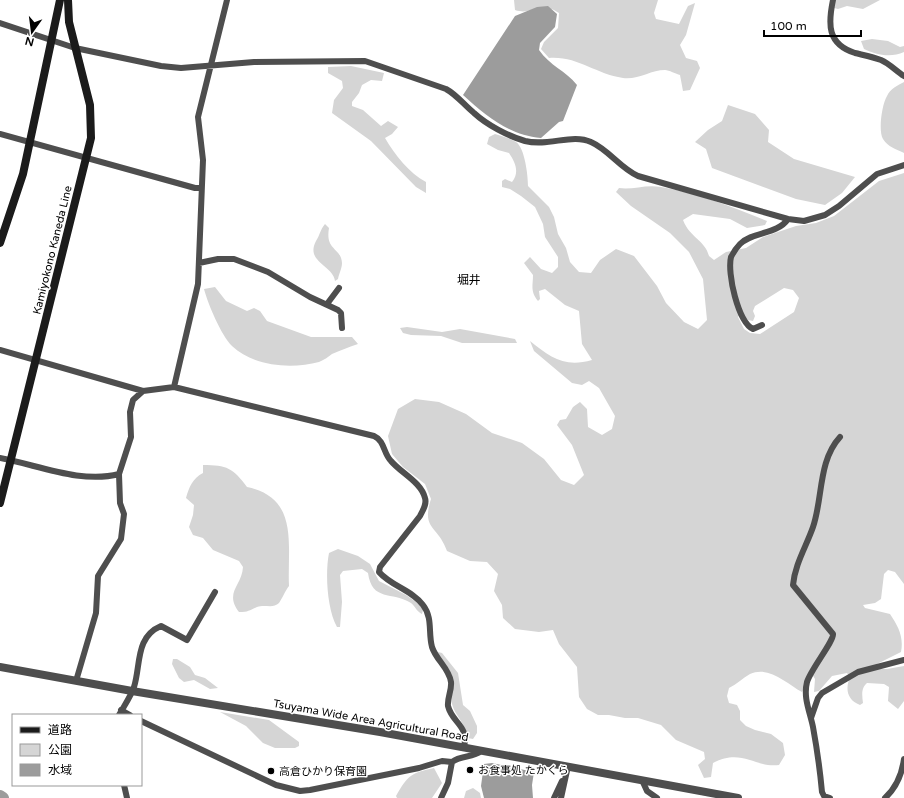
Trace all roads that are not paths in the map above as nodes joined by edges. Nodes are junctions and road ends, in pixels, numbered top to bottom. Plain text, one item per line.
1 (60, 0) edge
2 (68, 0) edge
3 (227, 0) edge
4 (833, 0) edge
5 (0, 23) edge
6 (50, 40) junction
7 (75, 48) junction
8 (211, 67) junction
9 (904, 76) edge
10 (0, 134) edge
11 (30, 141) junction
12 (86, 158) junction
13 (904, 165) edge
14 (201, 188) junction
15 (788, 219) junction
16 (0, 243) edge
17 (199, 263) junction
18 (339, 288) dead end
19 (327, 304) junction
20 (762, 325) dead end
21 (342, 328) dead end
22 (0, 350) edge
23 (35, 360) junction
24 (174, 386) junction
25 (143, 391) junction
26 (840, 437) dead end
27 (0, 458) edge
28 (10, 460) junction
29 (119, 474) junction
30 (0, 503) edge
31 (215, 592) dead end
32 (904, 660) edge
33 (0, 667) edge
34 (76, 681) junction
35 (132, 691) junction
36 (120, 713) edge
37 (811, 718) junction
38 (142, 721) edge
39 (464, 747) junction
40 (481, 751) junction
41 (904, 759) edge
42 (452, 762) junction
43 (568, 769) junction
44 (642, 780) junction
45 (124, 786) edge
46 (127, 798) edge
47 (441, 798) edge
48 (554, 798) edge
49 (561, 798) edge
50 (657, 798) edge
51 (734, 798) edge
52 (830, 798) edge
53 (885, 798) edge

1 - 6 main road
2 - 7 main road, Kamiyokono Kaneda Line
3 - 8 street
4 - 9 street
5 - 6 street
6 - 7 street
6 - 11 main road
7 - 8 street
7 - 12 main road, Kamiyokono Kaneda Line
8 - 14 street
8 - 15 street
10 - 11 street
11 - 12 street
11 - 16 main road
12 - 14 street
12 - 23 main road, Kamiyokono Kaneda Line
13 - 15 street
14 - 17 street
15 - 20 street
17 - 19 street
17 - 24 street
18 - 19 street
19 - 21 street
22 - 23 street
23 - 25 street
23 - 28 main road, Kamiyokono Kaneda Line
24 - 25 street
24 - 39 street
25 - 29 street
26 - 37 street
27 - 28 street
28 - 29 street
28 - 30 main road, Kamiyokono Kaneda Line
29 - 34 street
31 - 35 street
32 - 37 street
33 - 34 street, Tsuyama Wide Area Agricultural Road
34 - 35 street, Tsuyama Wide Area Agricultural Road
35 - 36 street
35 - 39 street, Tsuyama Wide Area Agricultural Road
37 - 52 street
38 - 42 street
39 - 40 street, Tsuyama Wide Area Agricultural Road
40 - 42 street
40 - 43 street, Tsuyama Wide Area Agricultural Road
41 - 53 street
42 - 47 street
43 - 44 street, Tsuyama Wide Area Agricultural Road
43 - 48 street
43 - 49 street
44 - 50 street
44 - 51 street, Tsuyama Wide Area Agricultural Road
45 - 46 street

